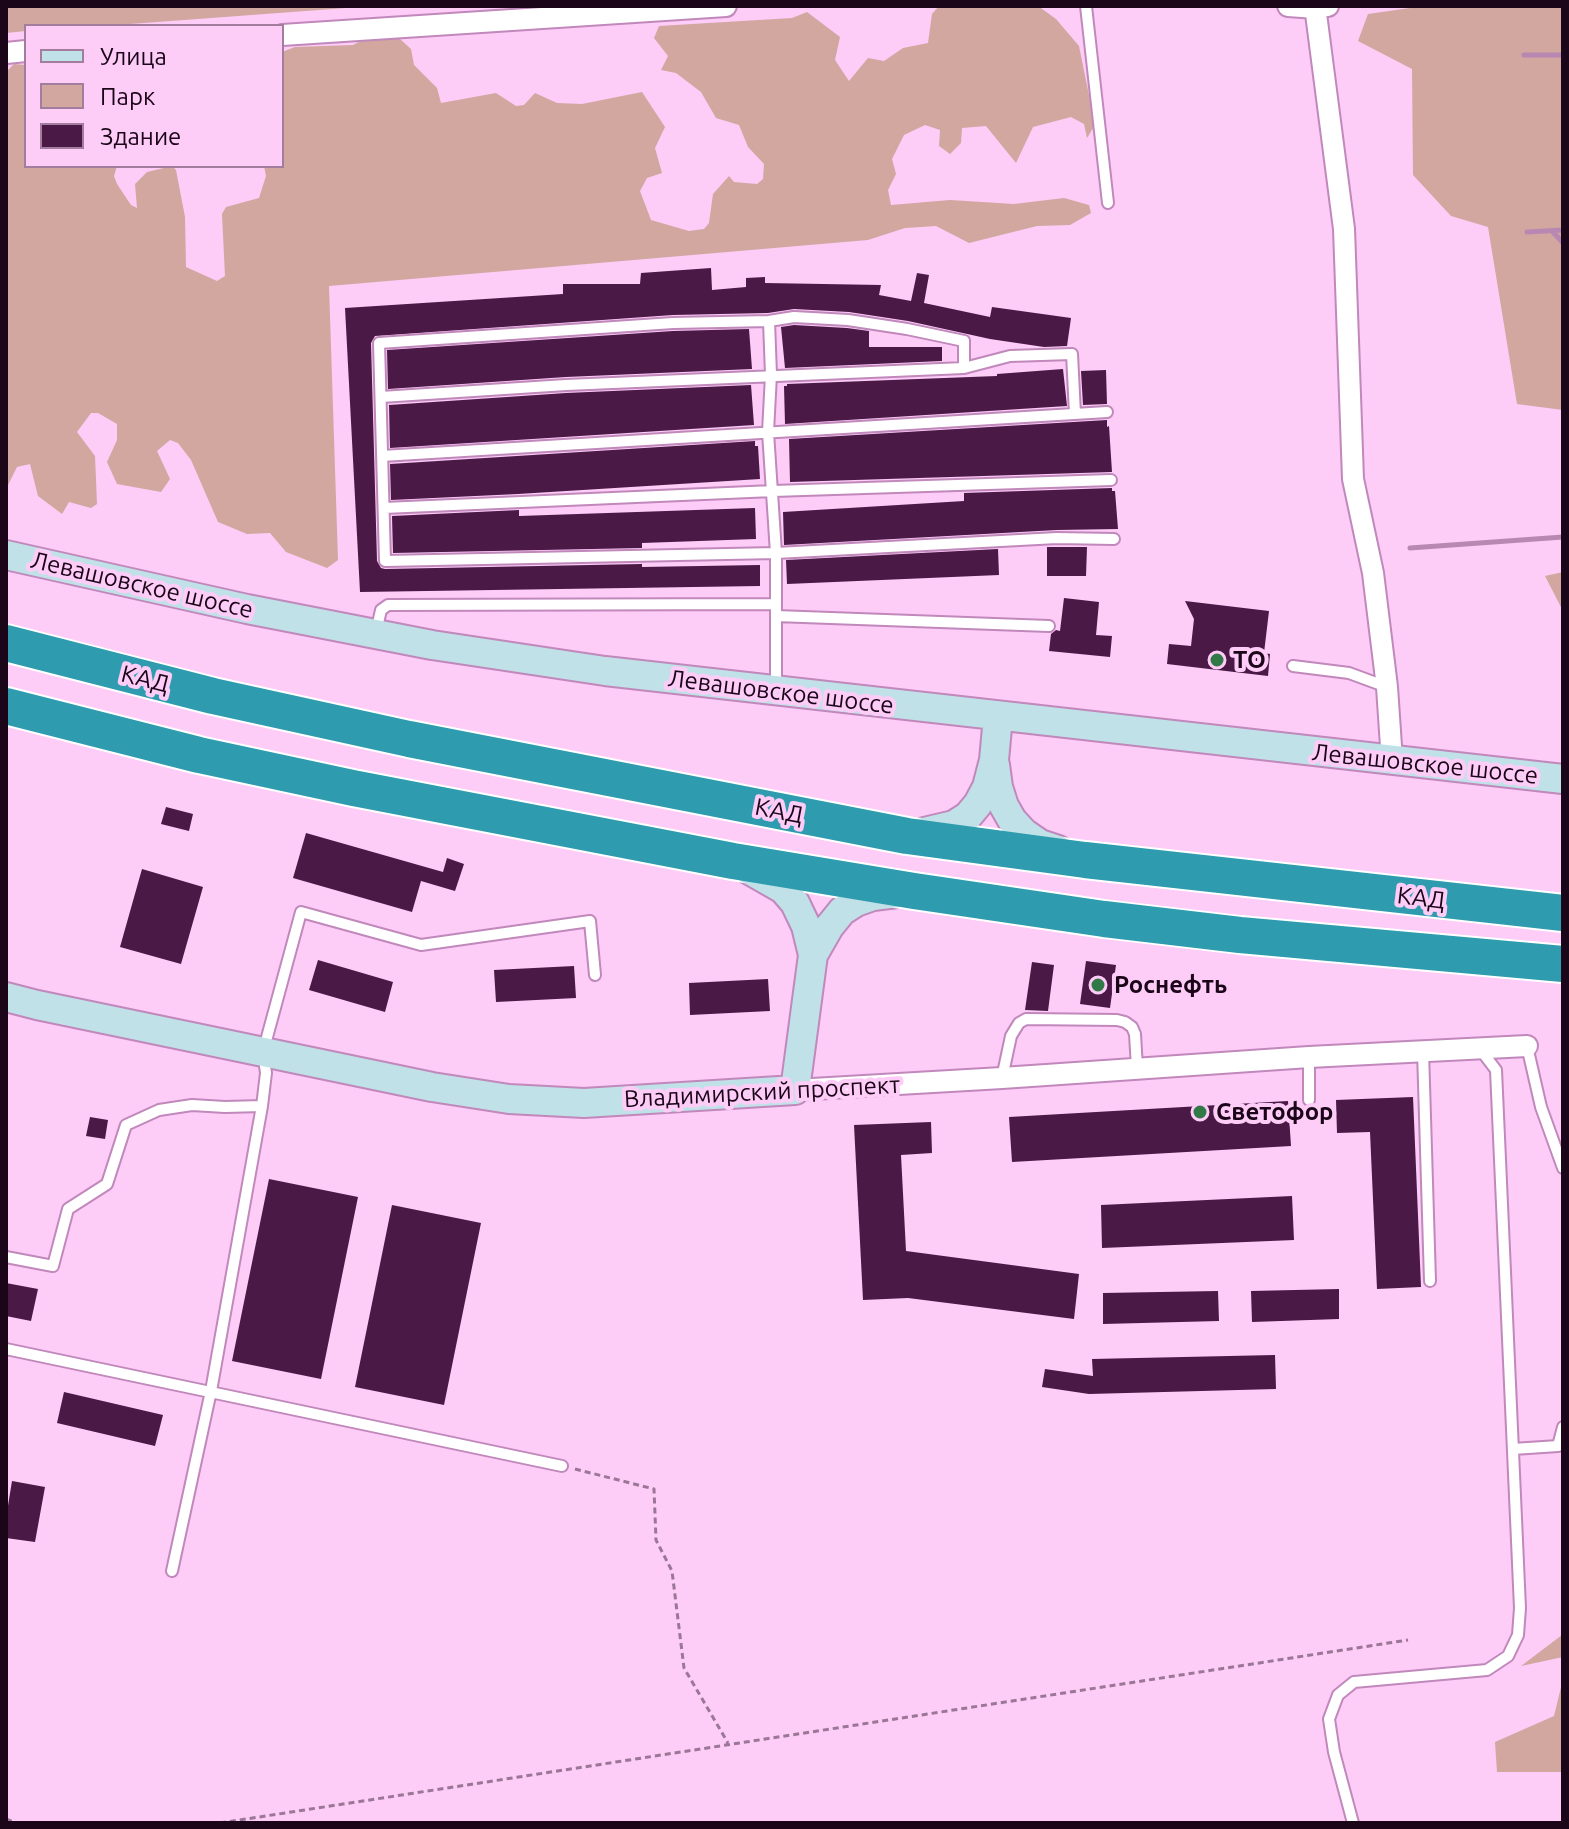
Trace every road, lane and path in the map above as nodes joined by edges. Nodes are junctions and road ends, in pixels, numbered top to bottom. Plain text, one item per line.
1 (726, 6) edge
2 (1086, 6) edge
3 (1288, 6) edge
4 (1320, 7) edge
5 (284, 35) edge
6 (1108, 203) dead end
7 (769, 321) junction
8 (964, 368) junction
9 (771, 375) junction
10 (381, 397) junction
11 (1107, 412) dead end
12 (1075, 414) junction
13 (768, 432) junction
14 (382, 456) junction
15 (1111, 480) dead end
16 (773, 491) junction
17 (384, 508) junction
18 (1114, 539) dead end
19 (776, 553) junction
20 (6, 555) edge
21 (776, 604) junction
22 (776, 616) junction
23 (1049, 626) dead end
24 (376, 634) junction
25 (6, 643) edge
26 (1293, 666) dead end
27 (1387, 687) junction
28 (776, 691) junction
29 (6, 706) edge
30 (998, 717) junction
31 (994, 760) junction
32 (1392, 761) junction
33 (1563, 779) edge
34 (907, 836) junction
35 (1085, 860) junction
36 (733, 861) junction
37 (914, 891) junction
38 (1563, 913) edge
39 (813, 955) junction
40 (1563, 964) edge
41 (595, 975) dead end
42 (6, 997) edge
43 (1527, 1046) joint
44 (1480, 1049) junction
45 (1423, 1051) junction
46 (263, 1052) junction
47 (1309, 1057) junction
48 (1137, 1068) junction
49 (1002, 1078) junction
50 (795, 1090) junction
51 (1309, 1100) dead end
52 (262, 1106) junction
53 (1563, 1168) edge
54 (6, 1257) edge
55 (1430, 1281) dead end
56 (6, 1349) edge
57 (211, 1391) junction
58 (1563, 1427) edge
59 (1513, 1449) junction
60 (562, 1466) joint
61 (172, 1571) dead end
62 (1408, 1640) dead end
63 (728, 1743) junction
64 (6, 1819) edge
65 (17, 1823) edge
66 (220, 1823) edge
67 (1353, 1823) edge

1 - 5 street
2 - 6 lane
3 - 4 street
4 - 27 street
7 - 8 lane
7 - 9 lane
7 - 10 lane
8 - 9 lane
8 - 12 lane
9 - 10 lane
9 - 13 lane
10 - 14 lane
11 - 12 lane
12 - 13 lane
13 - 14 lane
13 - 16 lane
14 - 17 lane
15 - 16 lane
16 - 17 lane
16 - 19 lane
17 - 19 lane
18 - 19 lane
19 - 21 lane
20 - 24 main road, Левашовское шоссе
21 - 22 lane
21 - 24 lane
22 - 23 lane
22 - 28 lane
24 - 28 main road, Левашовское шоссе
25 - 34 highway, КАД
26 - 27 lane
27 - 32 street
28 - 30 main road, Левашовское шоссе
29 - 36 highway
30 - 31 main road
30 - 32 main road, Левашовское шоссе
31 - 34 main road
31 - 35 main road
32 - 33 main road, Левашовское шоссе
34 - 35 highway, КАД
35 - 38 highway, КАД
36 - 37 highway
36 - 39 main road
37 - 39 main road
37 - 40 highway
39 - 50 main road
41 - 46 lane
42 - 46 main road, Владимирский проспект
43 - 44 street, Владимирский проспект
43 - 53 lane
44 - 45 street, Владимирский проспект
44 - 59 lane
45 - 47 street, Владимирский проспект
45 - 55 lane
46 - 50 main road, Владимирский проспект
46 - 52 lane
47 - 48 street, Владимирский проспект
47 - 51 lane
48 - 49 street, Владимирский проспект
48 - 49 lane
49 - 50 street, Владимирский проспект
52 - 54 lane
52 - 57 lane
56 - 57 lane
57 - 60 lane
57 - 61 lane
58 - 59 lane
59 - 67 lane
60 - 63 path
62 - 63 path
63 - 66 path
64 - 65 path

